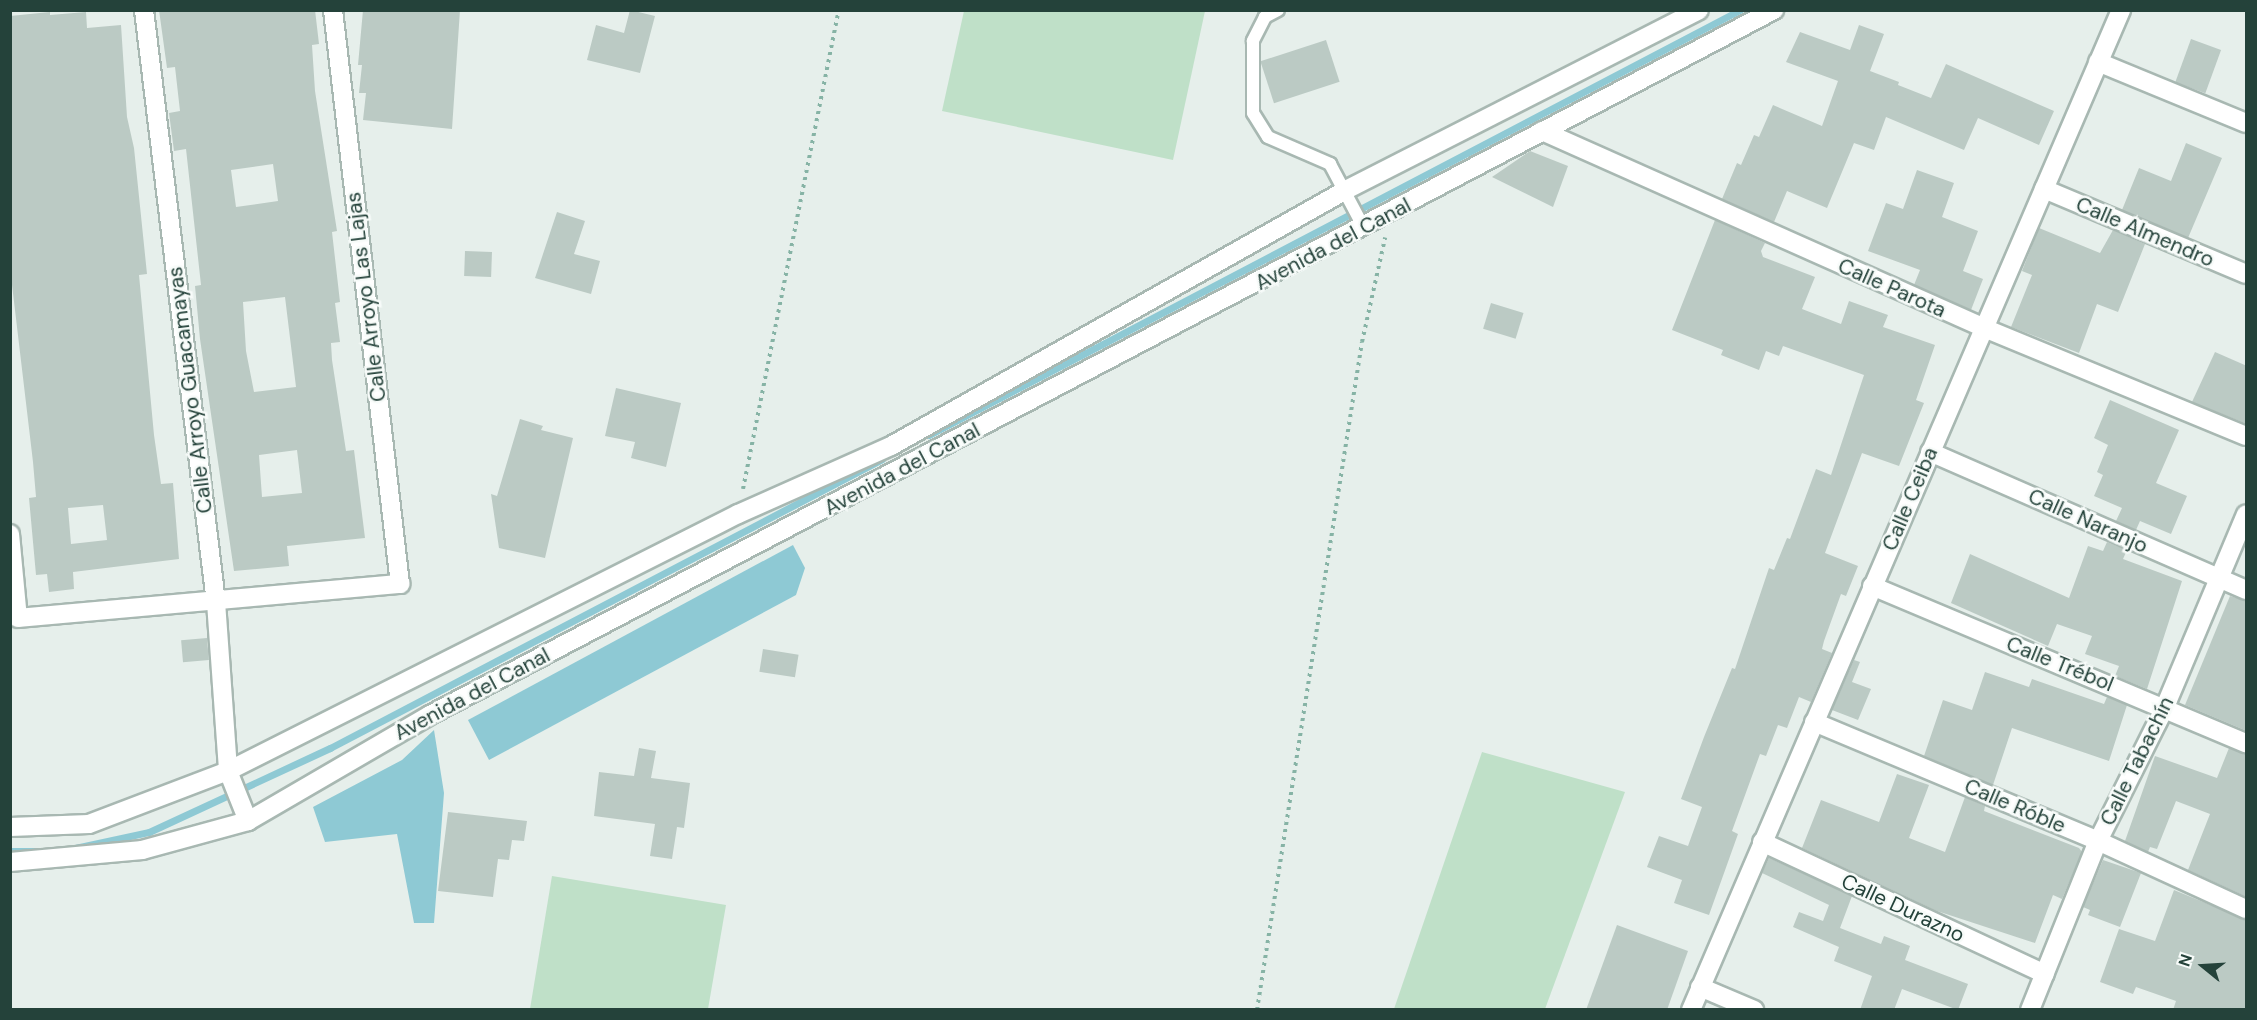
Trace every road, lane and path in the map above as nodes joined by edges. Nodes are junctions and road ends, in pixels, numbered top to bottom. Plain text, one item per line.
1 (144, 10) edge
2 (333, 10) edge
3 (839, 10) edge
4 (1278, 10) edge
5 (1699, 10) edge
6 (1774, 10) edge
7 (2121, 10) edge
8 (2098, 62) junction
9 (2247, 123) edge
10 (1542, 131) junction
11 (2044, 189) junction
12 (1346, 190) junction
13 (1391, 214) junction
14 (1363, 226) junction
15 (2247, 274) edge
16 (1984, 328) junction
17 (2247, 436) edge
18 (1930, 452) junction
19 (738, 514) junction
20 (2247, 514) edge
21 (10, 534) edge
22 (2219, 579) junction
23 (1872, 586) junction
24 (2247, 590) edge
25 (216, 603) junction
26 (2165, 707) junction
27 (1814, 722) junction
28 (2247, 743) edge
29 (231, 779) junction
30 (245, 815) junction
31 (10, 827) edge
32 (2098, 841) junction
33 (1762, 842) junction
34 (10, 862) edge
35 (2247, 909) edge
36 (2045, 974) junction
37 (1700, 987) junction
38 (1257, 1010) edge
39 (1691, 1010) edge
40 (1754, 1010) edge
41 (2030, 1010) edge

1 - 25 street, Calle Arroyo Guacamayas
2 - 25 street, Calle Arroyo Las Lajas
3 - 19 path
4 - 12 lane
5 - 12 street
6 - 10 street, Avenida del Canal
7 - 8 street, Calle Ceiba
8 - 9 street
8 - 11 street, Calle Ceiba
10 - 13 street, Avenida del Canal
10 - 16 street, Calle Parota
11 - 15 street, Calle Almendro
11 - 16 street, Calle Ceiba
12 - 14 lane
12 - 19 street
13 - 14 street, Avenida del Canal
13 - 38 path
14 - 30 street, Avenida del Canal
16 - 17 street, Calle Parota
16 - 18 street, Calle Ceiba
18 - 22 street, Calle Naranjo
18 - 23 street, Calle Ceiba
19 - 29 street
20 - 22 street, Calle Tabachín
21 - 25 street
22 - 24 street, Calle Naranjo
22 - 26 street, Calle Tabachín
23 - 26 street, Calle Trébol
23 - 27 street, Calle Ceiba
25 - 29 street, Calle Arroyo Guacamayas
26 - 28 street, Calle Trébol
26 - 32 street, Calle Tabachín
27 - 32 street, Calle Róble
27 - 33 street, Calle Ceiba
29 - 30 street, Calle Arroyo Guacamayas
29 - 31 street
30 - 34 street, Avenida del Canal
32 - 35 street, Calle Róble
32 - 36 street, Calle Tabachín
33 - 36 street, Calle Durazno
33 - 37 street, Calle Ceiba
36 - 41 street, Calle Tabachín
37 - 39 street, Calle Ceiba
37 - 40 street

